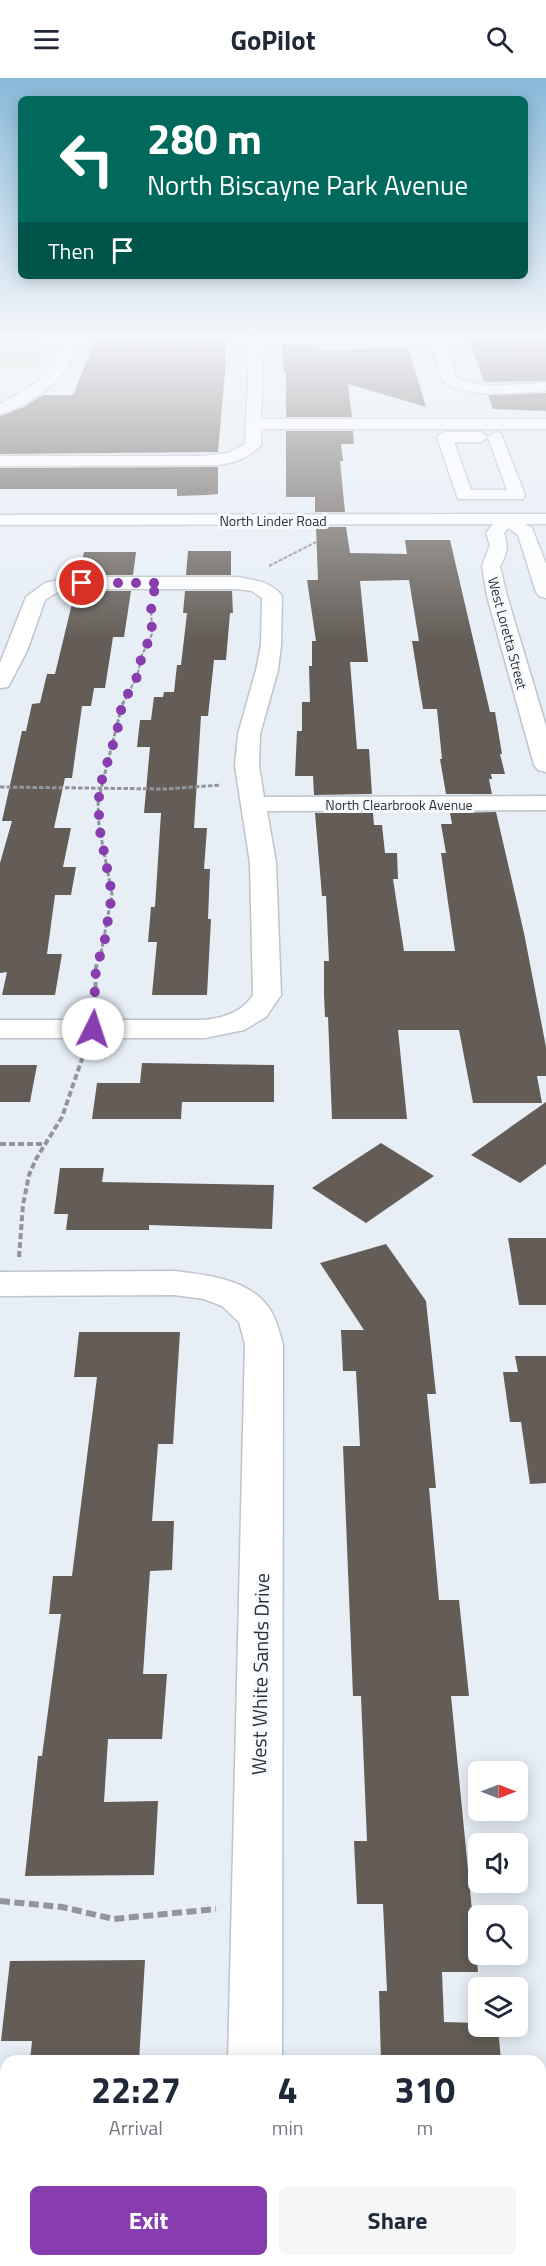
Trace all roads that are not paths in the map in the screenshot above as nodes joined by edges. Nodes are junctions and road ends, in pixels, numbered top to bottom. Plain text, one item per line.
1 (253, 436) edge
2 (488, 437) junction
3 (546, 437) edge
4 (0, 461) edge
5 (500, 495) junction
6 (506, 519) junction
7 (546, 519) edge
8 (0, 520) edge
9 (546, 592) edge
10 (0, 682) edge
11 (546, 765) edge
12 (251, 794) junction
13 (546, 804) edge
14 (0, 1029) edge
15 (7, 1284) edge
16 (255, 2055) edge

1 - 4 street
2 - 3 street
2 - 5 street
2 - 5 street
5 - 6 street
6 - 7 street, North Linder Road
6 - 8 street, North Linder Road
6 - 9 street
6 - 11 street, West Loretta Street
10 - 12 street
12 - 13 street, North Clearbrook Avenue
12 - 14 street
15 - 16 street, West White Sands Drive

